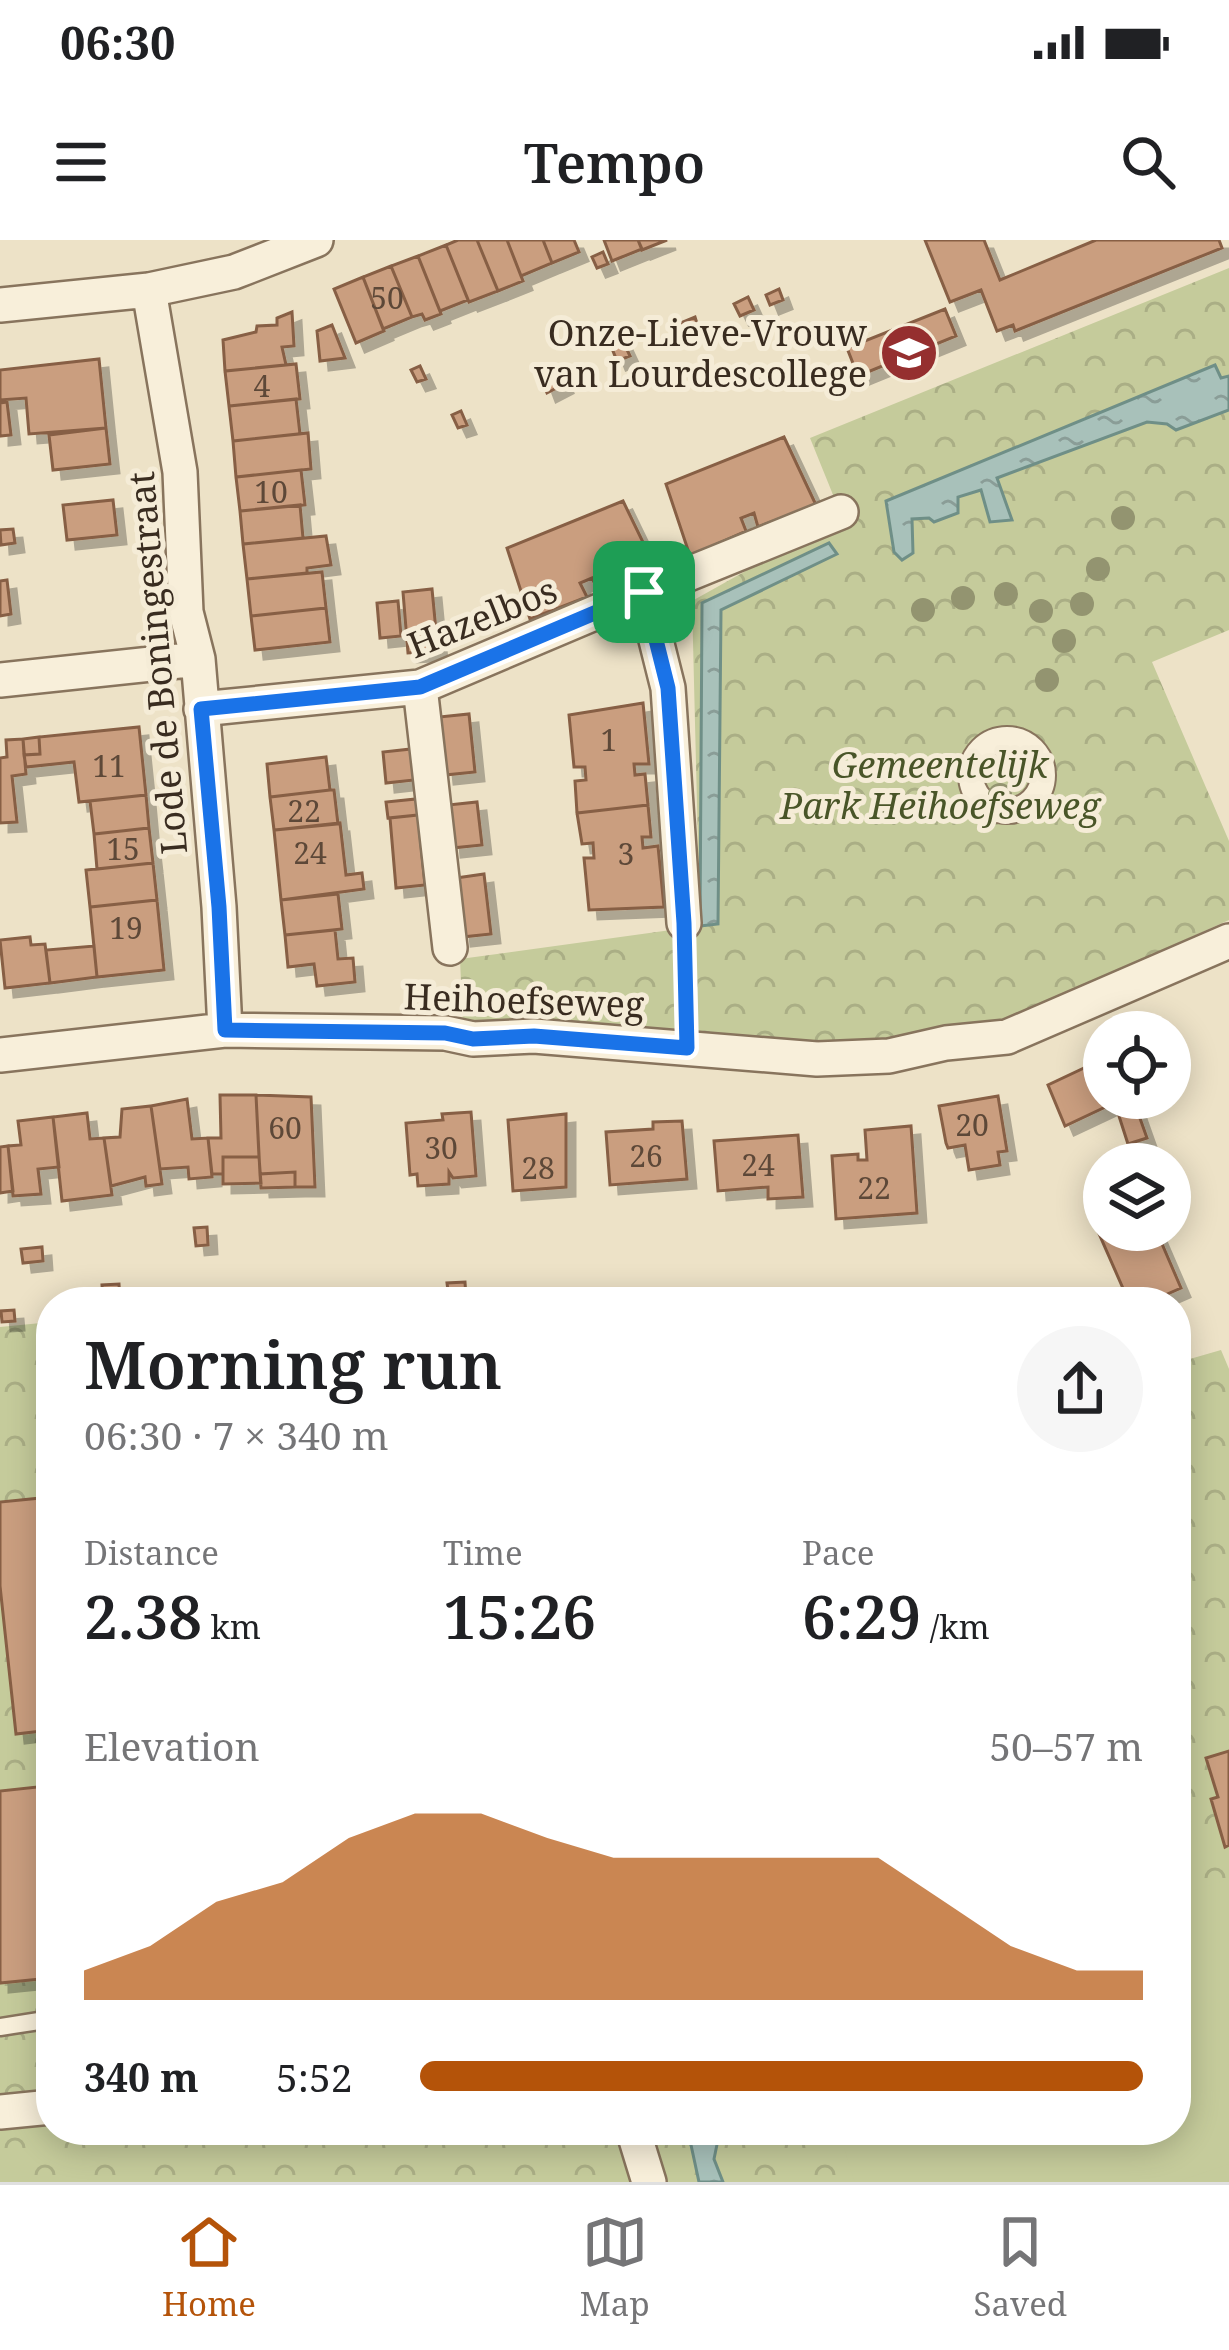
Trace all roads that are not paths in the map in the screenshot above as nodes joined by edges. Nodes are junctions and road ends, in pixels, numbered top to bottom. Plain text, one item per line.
1 (316, 240) edge
2 (149, 290) junction
3 (0, 305) edge
4 (841, 512) dead end
5 (644, 592) junction
6 (198, 659) junction
7 (0, 680) edge
8 (420, 687) junction
9 (201, 709) junction
10 (684, 923) joint
11 (1229, 941) edge
12 (450, 948) dead end
13 (686, 1028) junction
14 (225, 1030) junction
15 (0, 1055) edge
16 (36, 2021) edge
17 (0, 2027) edge
18 (36, 2108) edge
19 (0, 2112) edge
20 (638, 2145) edge
21 (649, 2182) edge

1 - 2 street
2 - 3 street
2 - 6 street, Lode de Boningestraat
4 - 5 street, Hazelbos
5 - 8 street, Hazelbos
5 - 10 street
6 - 7 street
6 - 9 street, Lode de Boningestraat
8 - 9 street, Hazelbos
8 - 12 street
9 - 14 street, Lode de Boningestraat
10 - 13 lane
11 - 13 street, Heihoefseweg
13 - 14 street, Heihoefseweg
14 - 15 street, Heihoefseweg
16 - 17 lane
18 - 19 street
20 - 21 street

